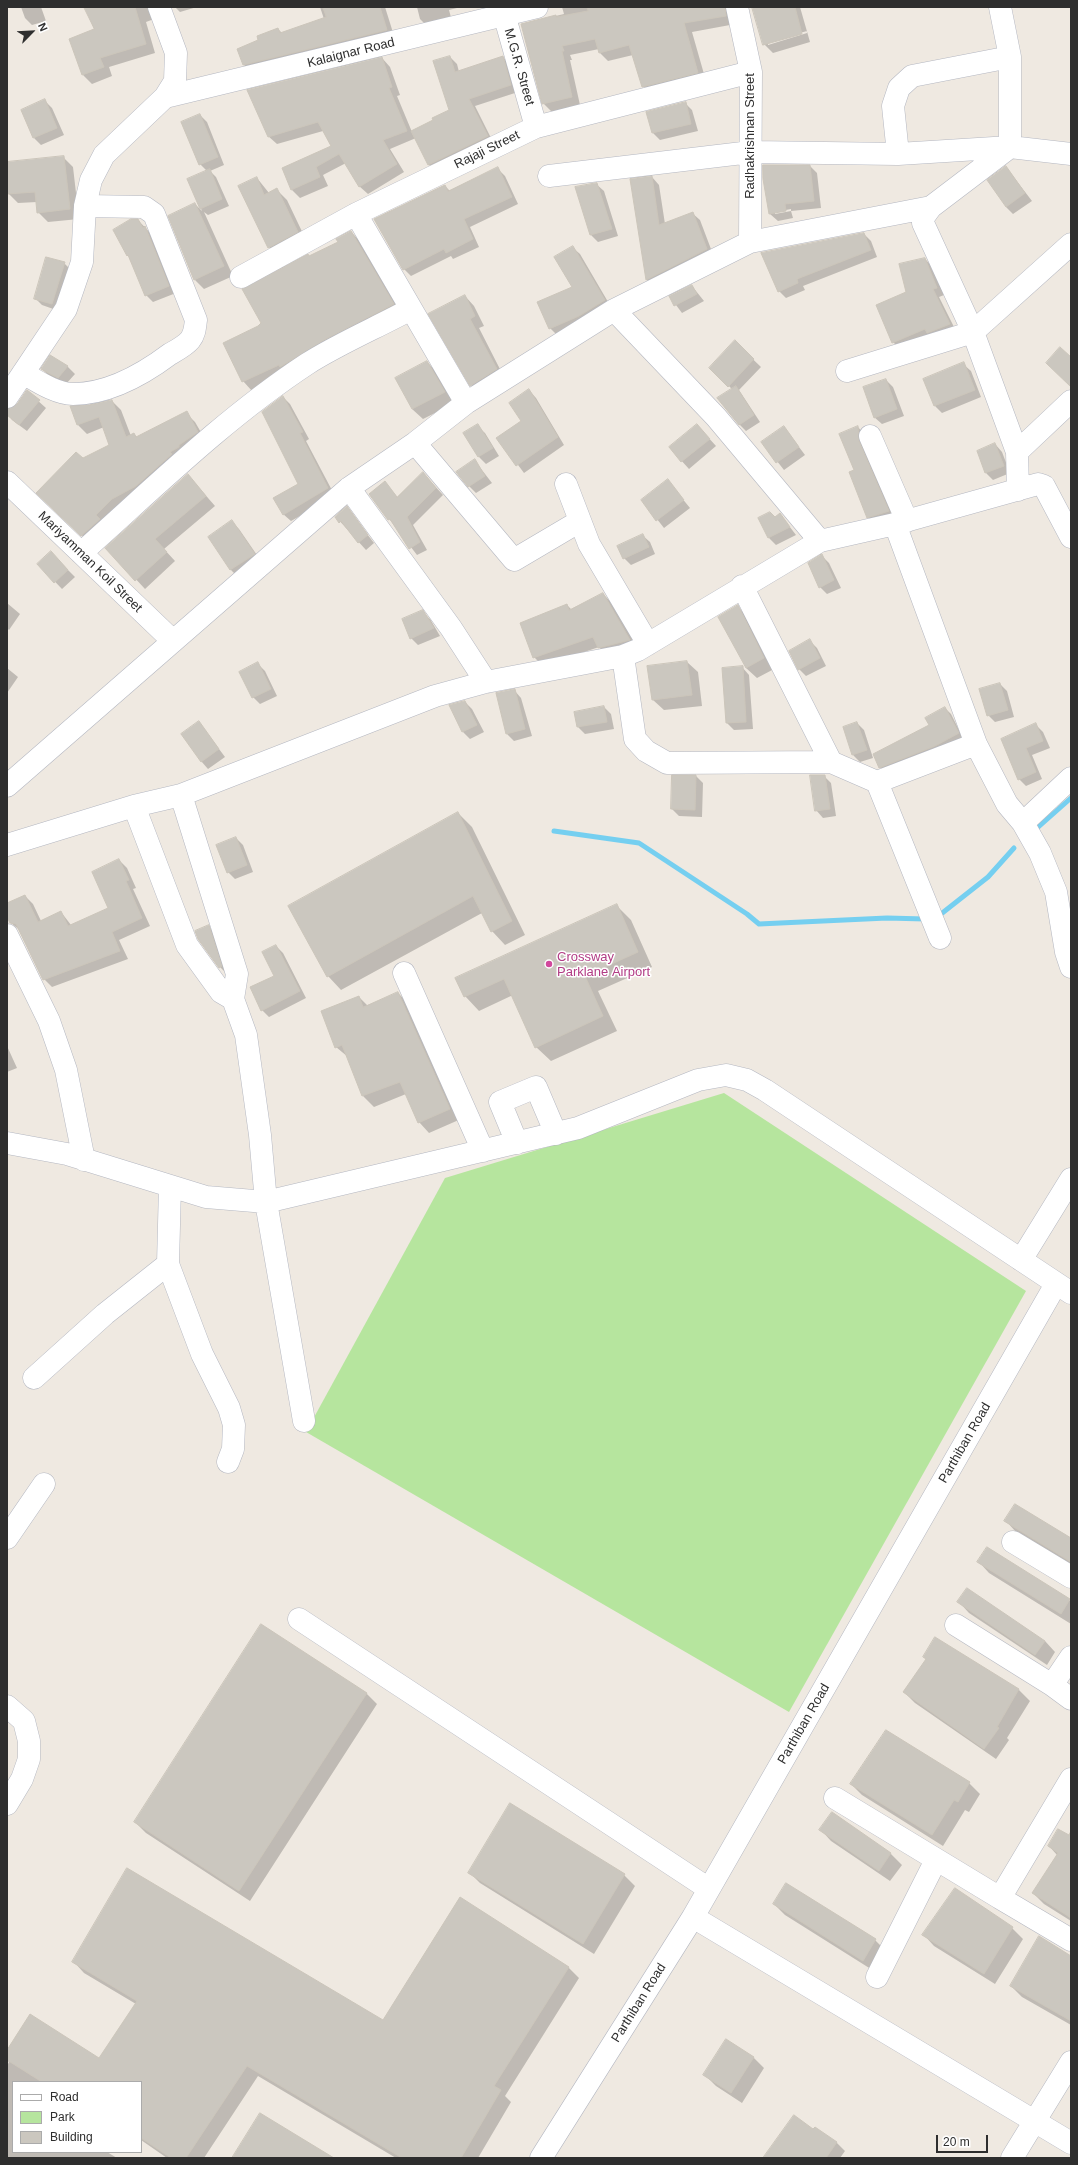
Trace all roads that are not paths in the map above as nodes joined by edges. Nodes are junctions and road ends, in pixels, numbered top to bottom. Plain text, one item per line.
1 (159, 7) edge
2 (538, 7) edge
3 (737, 7) edge
4 (1000, 7) edge
5 (503, 11) edge
6 (1010, 57) junction
7 (751, 72) junction
8 (165, 97) junction
9 (536, 127) junction
10 (1010, 147) junction
11 (751, 152) junction
12 (898, 154) junction
13 (1071, 154) edge
14 (549, 176) dead end
15 (85, 206) junction
16 (931, 207) junction
17 (356, 214) junction
18 (750, 242) junction
19 (1071, 244) edge
20 (242, 277) dead end
21 (411, 309) junction
22 (614, 310) junction
23 (973, 332) junction
24 (847, 371) dead end
25 (23, 374) junction
26 (7, 397) edge
27 (1071, 401) edge
28 (466, 403) junction
29 (870, 436) dead end
30 (415, 443) junction
31 (1017, 452) junction
32 (7, 482) edge
33 (566, 484) dead end
34 (349, 488) junction
35 (1018, 490) junction
36 (580, 521) junction
37 (901, 522) junction
38 (1071, 537) edge
39 (820, 540) junction
40 (81, 553) junction
41 (742, 586) junction
42 (173, 641) junction
43 (648, 644) junction
44 (623, 656) junction
45 (486, 682) junction
46 (976, 744) junction
47 (831, 762) junction
48 (1071, 778) edge
49 (877, 782) junction
50 (9, 783) edge
51 (181, 795) junction
52 (134, 806) junction
53 (1022, 823) junction
54 (7, 845) edge
55 (7, 935) edge
56 (940, 938) dead end
57 (1071, 967) edge
58 (404, 973) dead end
59 (233, 1000) junction
60 (556, 1134) junction
61 (7, 1143) edge
62 (517, 1143) junction
63 (483, 1151) junction
64 (84, 1160) junction
65 (1071, 1179) edge
66 (170, 1186) junction
67 (266, 1202) junction
68 (1021, 1260) junction
69 (168, 1264) junction
70 (1063, 1288) edge
71 (34, 1378) dead end
72 (304, 1421) dead end
73 (228, 1462) dead end
74 (44, 1484) dead end
75 (7, 1538) edge
76 (1013, 1542) dead end
77 (1071, 1577) edge
78 (299, 1619) dead end
79 (956, 1625) dead end
80 (1071, 1657) edge
81 (1052, 1685) junction
82 (1071, 1699) edge
83 (7, 1706) edge
84 (1071, 1779) edge
85 (835, 1798) dead end
86 (7, 1804) edge
87 (936, 1860) junction
88 (709, 1889) junction
89 (1000, 1898) junction
90 (693, 1917) junction
91 (1071, 1940) edge
92 (877, 1977) dead end
93 (1071, 2062) edge
94 (1035, 2122) junction
95 (1071, 2143) edge
96 (541, 2158) edge
97 (1012, 2158) edge

1 - 8 street
2 - 5 street, Kalaignar Road
3 - 7 street, Radhakrishnan Street
4 - 6 street
5 - 8 street, Kalaignar Road
5 - 9 street, M.G.R. Street
6 - 10 street
6 - 12 street
7 - 9 street, Rajaji Street
7 - 11 street, Radhakrishnan Street
8 - 15 street
9 - 17 street, Rajaji Street
10 - 12 street
10 - 13 street
10 - 16 street
11 - 12 street
11 - 14 street
11 - 18 street, Radhakrishnan Street
15 - 25 street
15 - 25 street
16 - 18 street
16 - 23 street
17 - 20 street, Rajaji Street
17 - 21 street
18 - 22 street
19 - 23 street
21 - 28 street
21 - 40 street
22 - 28 street
22 - 39 street
23 - 24 street
23 - 31 street
25 - 26 street
27 - 31 street
28 - 30 street
29 - 37 street
30 - 34 street
30 - 36 street
31 - 35 street
32 - 40 street, Mariyamman Koil Street
33 - 36 street
34 - 42 street
34 - 45 street
35 - 37 street
35 - 38 street
36 - 43 street
37 - 39 street
37 - 46 street
39 - 41 street
40 - 42 street, Mariyamman Koil Street
41 - 43 street
41 - 47 street
42 - 50 street
43 - 44 street
44 - 45 street
44 - 47 street
45 - 51 street
46 - 49 street
46 - 53 street
47 - 49 street
48 - 53 street
49 - 56 street
51 - 52 street
51 - 59 street
52 - 54 street
52 - 59 street
53 - 57 street
55 - 64 street
58 - 63 street
59 - 67 street
60 - 62 street
60 - 62 street
60 - 68 street
61 - 64 street
62 - 63 street
63 - 67 street
64 - 66 street
65 - 68 street
66 - 67 street
66 - 69 street
67 - 72 street
68 - 70 street
69 - 71 street
69 - 73 street
70 - 88 street, Parthiban Road
74 - 75 street
76 - 77 street
78 - 88 street
79 - 81 street
80 - 81 street
81 - 82 street
83 - 86 street
84 - 89 street
85 - 87 street
87 - 89 street
87 - 92 street
88 - 90 street, Parthiban Road
89 - 91 street
90 - 94 street
90 - 96 street, Parthiban Road
93 - 94 street
94 - 95 street
94 - 97 street

